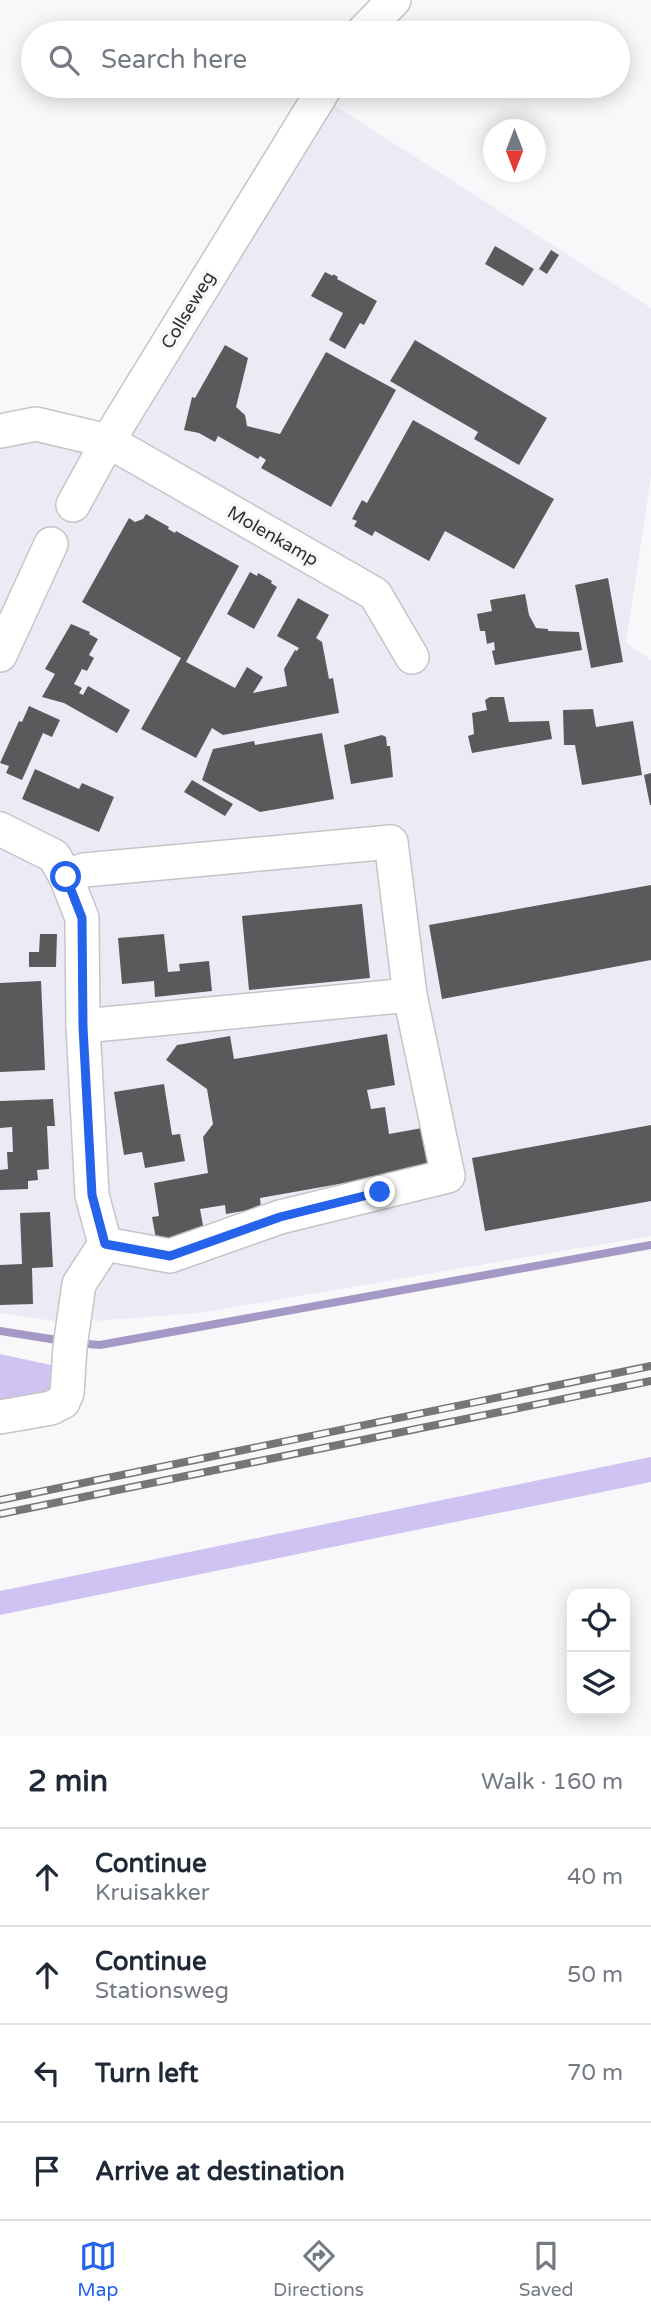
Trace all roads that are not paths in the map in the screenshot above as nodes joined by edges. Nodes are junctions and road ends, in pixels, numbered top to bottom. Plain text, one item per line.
1 (394, 0) edge
2 (374, 21) edge
3 (319, 98) edge
4 (0, 431) edge
5 (108, 441) junction
6 (73, 505) dead end
7 (51, 544) dead end
8 (0, 655) edge
9 (412, 657) dead end
10 (0, 829) edge
11 (66, 877) junction
12 (411, 995) junction
13 (83, 1027) junction
14 (105, 1244) junction
15 (0, 1417) edge

1 - 2 street
3 - 5 street, Collseweg
4 - 5 street
5 - 6 street, Collseweg
5 - 9 street, Molenkamp
7 - 8 street
10 - 11 street
11 - 12 street
11 - 13 street
12 - 13 street
12 - 14 street
13 - 14 street
14 - 15 street

